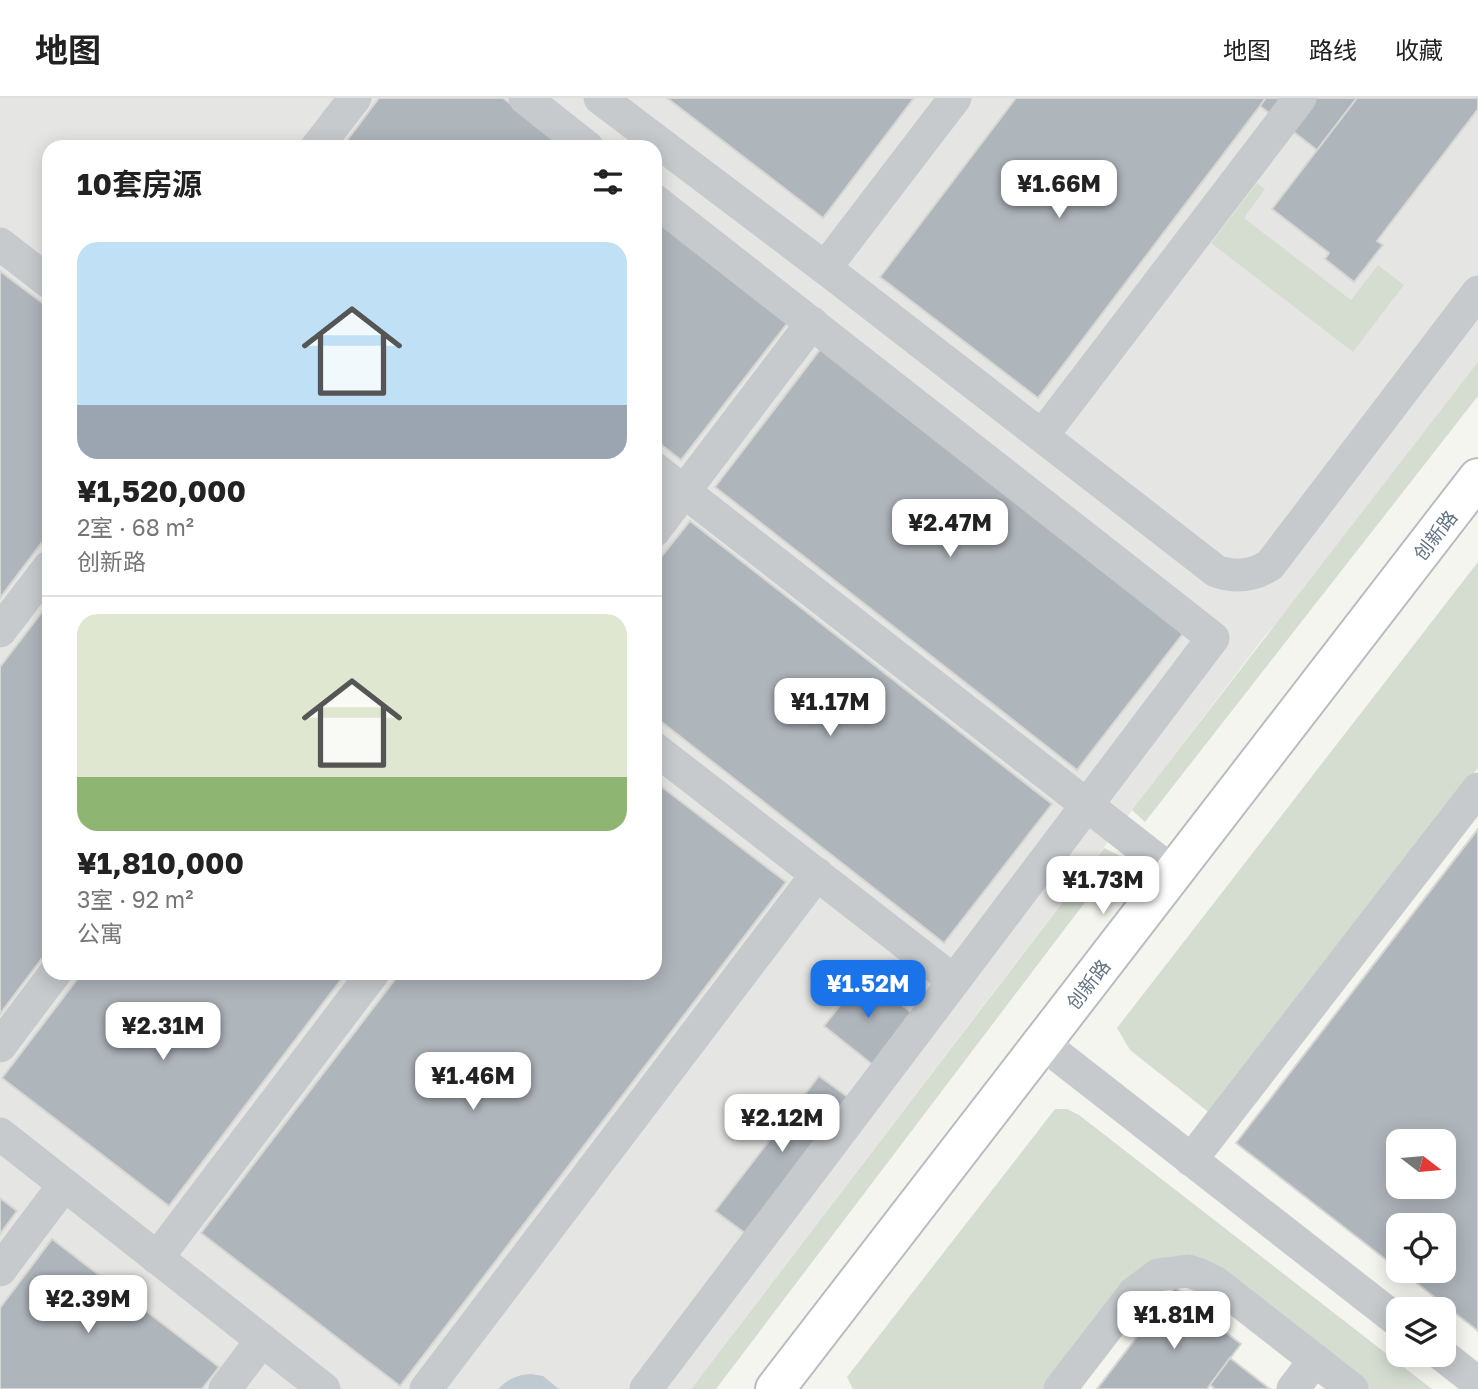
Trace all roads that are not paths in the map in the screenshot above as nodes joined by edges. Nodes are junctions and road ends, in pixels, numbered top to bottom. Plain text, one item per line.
1 (355, 98) edge
2 (525, 98) edge
3 (600, 98) edge
4 (955, 98) edge
5 (1300, 98) edge
6 (322, 140) edge
7 (578, 140) edge
8 (656, 140) edge
9 (662, 145) edge
10 (662, 206) edge
11 (0, 244) edge
12 (825, 268) junction
13 (42, 277) edge
14 (1478, 292) edge
15 (812, 323) junction
16 (1042, 436) junction
17 (662, 474) edge
18 (1478, 478) edge
19 (685, 491) junction
20 (662, 521) edge
21 (42, 576) edge
22 (0, 631) edge
23 (662, 754) edge
24 (1478, 789) edge
25 (1087, 805) junction
26 (1174, 873) junction
27 (817, 874) junction
28 (50, 980) edge
29 (368, 980) edge
30 (954, 981) junction
31 (1042, 1043) junction
32 (0, 1045) edge
33 (0, 1134) edge
34 (1191, 1160) junction
35 (64, 1185) junction
36 (157, 1258) junction
37 (0, 1270) edge
38 (1386, 1312) edge
39 (262, 1340) junction
40 (1315, 1360) junction
41 (1456, 1366) edge
42 (1478, 1383) edge
43 (225, 1389) edge
44 (324, 1389) edge
45 (426, 1389) edge
46 (646, 1389) edge
47 (775, 1389) edge
48 (1060, 1389) edge
49 (1293, 1389) edge
50 (1352, 1389) edge

1 - 6 lane
2 - 7 lane
3 - 8 lane
4 - 12 lane
5 - 16 lane
9 - 12 lane
10 - 15 lane
11 - 13 lane
12 - 16 lane
14 - 16 lane
15 - 19 lane
15 - 25 lane
17 - 19 lane
18 - 26 main road, 创新路
19 - 20 lane
19 - 25 lane
21 - 22 lane
23 - 27 lane
24 - 34 lane
25 - 26 lane
25 - 30 lane
26 - 31 main road, 创新路
27 - 30 lane
27 - 45 lane
28 - 32 lane
29 - 36 lane
30 - 46 lane
31 - 34 lane
31 - 47 main road, 创新路
33 - 35 lane
34 - 38 lane
35 - 36 lane
35 - 37 lane
36 - 39 lane
39 - 43 lane
39 - 44 lane
40 - 48 lane
40 - 49 lane
40 - 50 lane
41 - 42 lane

